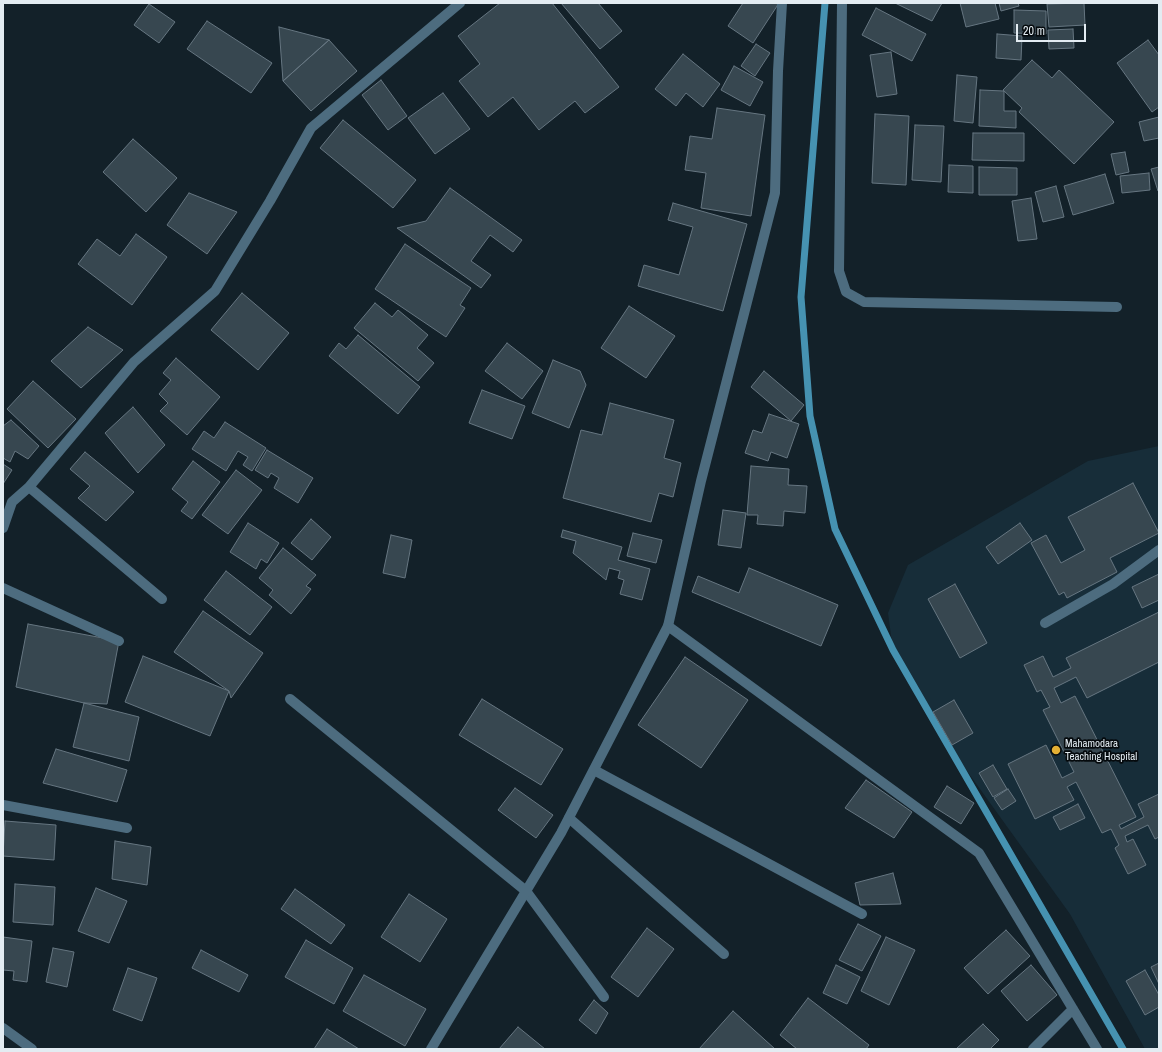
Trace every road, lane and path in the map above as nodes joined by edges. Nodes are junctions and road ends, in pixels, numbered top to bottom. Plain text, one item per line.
1 (460, 3) edge
2 (782, 3) edge
3 (842, 3) edge
4 (1117, 307) dead end
5 (29, 487) junction
6 (3, 528) edge
7 (1159, 550) edge
8 (3, 588) edge
9 (162, 599) dead end
10 (1045, 623) dead end
11 (668, 626) junction
12 (119, 641) dead end
13 (290, 699) dead end
14 (594, 770) junction
15 (3, 805) edge
16 (569, 818) junction
17 (128, 828) dead end
18 (526, 892) junction
19 (862, 914) dead end
20 (724, 954) dead end
21 (604, 997) dead end
22 (1073, 1009) junction
23 (3, 1028) edge
24 (32, 1049) edge
25 (431, 1049) edge
26 (1033, 1049) edge
27 (1097, 1049) edge

1 - 5 street
2 - 11 street
3 - 4 street
5 - 6 street
5 - 9 street
7 - 10 street
8 - 12 street
11 - 14 street
11 - 22 street
13 - 18 street
14 - 16 street
14 - 19 street
15 - 17 street
16 - 18 street
16 - 20 street
18 - 21 street
18 - 25 street
22 - 26 street
22 - 27 street
23 - 24 street

